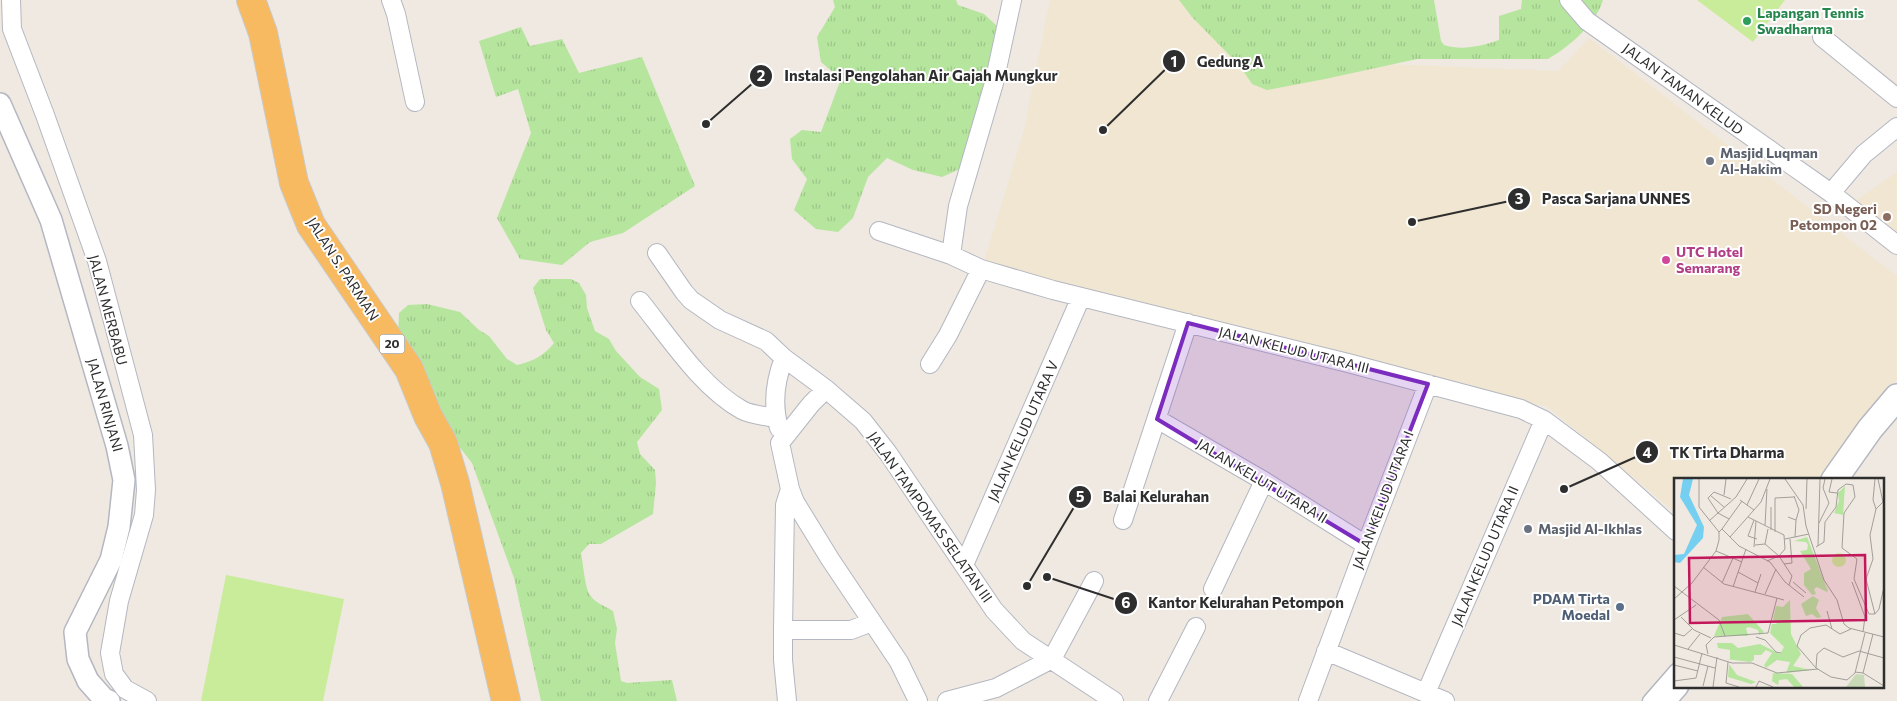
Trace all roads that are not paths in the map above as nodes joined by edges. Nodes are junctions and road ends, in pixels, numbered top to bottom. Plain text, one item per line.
1 (11, 0) edge
2 (251, 0) edge
3 (390, 0) edge
4 (1012, 0) edge
5 (1569, 0) edge
6 (1822, 37) dead end
7 (1897, 98) edge
8 (415, 102) dead end
9 (0, 104) edge
10 (1897, 127) edge
11 (1831, 193) junction
12 (879, 231) dead end
13 (1897, 245) edge
14 (657, 253) dead end
15 (951, 255) junction
16 (981, 270) junction
17 (1081, 296) junction
18 (640, 301) dead end
19 (1188, 323) junction
20 (784, 358) junction
21 (930, 364) dead end
22 (1428, 384) junction
23 (1897, 386) edge
24 (826, 389) junction
25 (1897, 397) edge
26 (776, 418) junction
27 (1157, 418) junction
28 (1544, 420) junction
29 (780, 443) junction
30 (1824, 478) edge
31 (1835, 478) edge
32 (1264, 481) junction
33 (790, 489) junction
34 (1123, 520) dead end
35 (1674, 529) edge
36 (1366, 545) junction
37 (964, 565) junction
38 (1094, 581) dead end
39 (1213, 589) dead end
40 (93, 599) junction
41 (119, 601) junction
42 (872, 622) junction
43 (1196, 627) dead end
44 (783, 630) junction
45 (1326, 651) junction
46 (1052, 659) junction
47 (1674, 672) edge
48 (1674, 687) edge
49 (1426, 693) junction
50 (109, 701) edge
51 (147, 701) edge
52 (506, 701) edge
53 (787, 701) edge
54 (918, 701) edge
55 (947, 701) edge
56 (1114, 701) edge
57 (1158, 701) edge
58 (1308, 701) edge
59 (1445, 701) edge
60 (1650, 701) edge
61 (1662, 701) edge

1 - 41 street, JALAN MERBABU
2 - 52 highway, JALAN S. PARMAN / 20
3 - 8 street
4 - 15 street
5 - 11 street, JALAN TAMAN KELUD
6 - 7 street
9 - 40 street, JALAN RINJANI
10 - 11 street
11 - 13 street, JALAN TAMAN KELUD
12 - 15 street, JALAN KELUD UTARA III
14 - 20 street, JALAN TAMPOMAS SELATAN III
15 - 16 street, JALAN KELUD UTARA III
16 - 17 street, JALAN KELUD UTARA III
16 - 21 street
17 - 19 street, JALAN KELUD UTARA III
17 - 37 street, JALAN KELUD UTARA V
18 - 26 street
19 - 22 street, JALAN KELUD UTARA III
19 - 27 street
20 - 24 street, JALAN TAMPOMAS SELATAN III
20 - 26 street
22 - 28 street, JALAN KELUD UTARA III
22 - 36 street, JALAN KELUD UTARA I
23 - 30 street
24 - 29 street
24 - 37 street, JALAN TAMPOMAS SELATAN III
25 - 31 main road
26 - 29 street
27 - 32 street, JALAN KELUT UTARA II
27 - 34 street
28 - 35 street, JALAN KELUD UTARA III
28 - 49 street, JALAN KELUD UTARA II
29 - 33 street
32 - 36 street, JALAN KELUT UTARA II
32 - 39 street
33 - 42 street
33 - 44 street
36 - 45 street, JALAN KELUD UTARA I
37 - 46 street, JALAN TAMPOMAS SELATAN III
38 - 46 street
40 - 41 street
40 - 50 street, JALAN RINJANI
41 - 51 street, JALAN MERBABU
42 - 44 street
42 - 54 street
43 - 57 street
44 - 53 street
45 - 49 street
45 - 58 street, JALAN KELUD UTARA I
46 - 55 street
46 - 56 street, JALAN TAMPOMAS SELATAN III
47 - 60 street
48 - 61 main road
49 - 59 street

